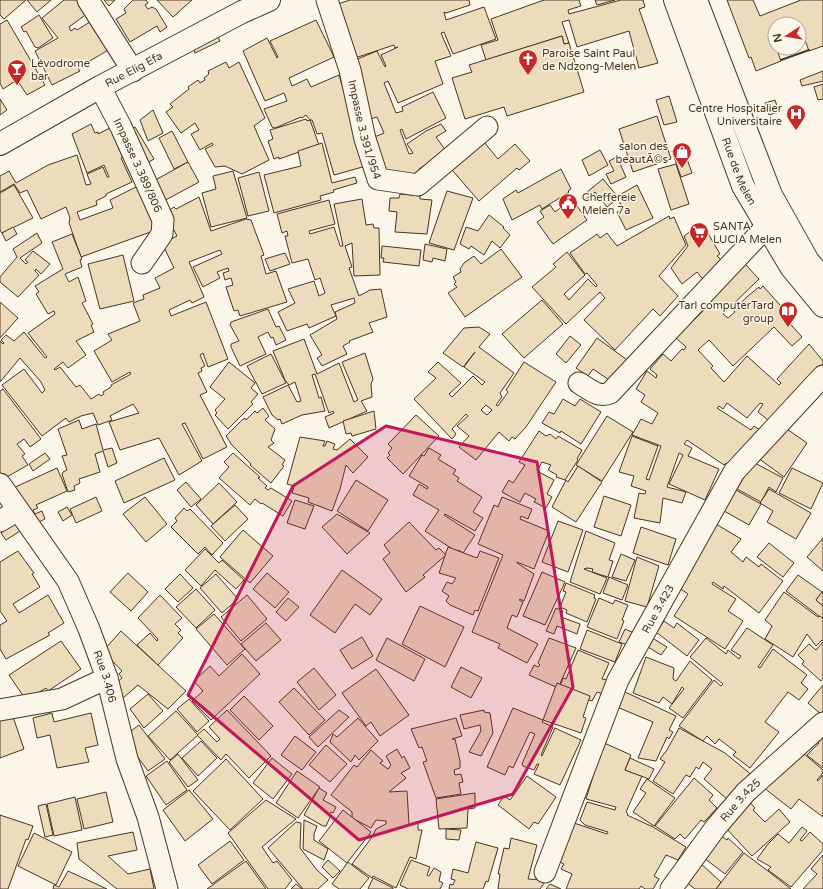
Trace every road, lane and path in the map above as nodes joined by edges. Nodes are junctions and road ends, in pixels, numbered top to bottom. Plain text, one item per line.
1 (88, 0) edge
2 (269, 0) edge
3 (327, 0) edge
4 (675, 0) edge
5 (696, 0) edge
6 (133, 71) junction
7 (100, 88) junction
8 (487, 127) dead end
9 (0, 144) edge
10 (766, 227) junction
11 (142, 263) dead end
12 (823, 280) edge
13 (823, 306) edge
14 (823, 376) edge
15 (579, 383) dead end
16 (0, 484) edge
17 (18, 510) junction
18 (0, 521) edge
19 (107, 678) junction
20 (0, 710) edge
21 (823, 723) edge
22 (545, 872) dead end
23 (167, 889) edge
24 (671, 889) edge

1 - 6 street
2 - 6 main road, Rue Elig Efa
3 - 8 street, Impasse 3.391/954
4 - 10 main road, Rue de Melen
5 - 12 main road, Rue de Melen
6 - 7 main road, Rue Elig Efa
7 - 9 main road, Rue Elig Efa
7 - 11 street, Impasse 3.389/806
10 - 13 main road, Rue de Melen
10 - 15 street
14 - 22 street, Rue 3.423
16 - 17 street, Rue 3.406
17 - 18 street
17 - 19 street, Rue 3.406
19 - 20 street
19 - 23 street, Rue 3.406
21 - 24 street, Rue 3.425

